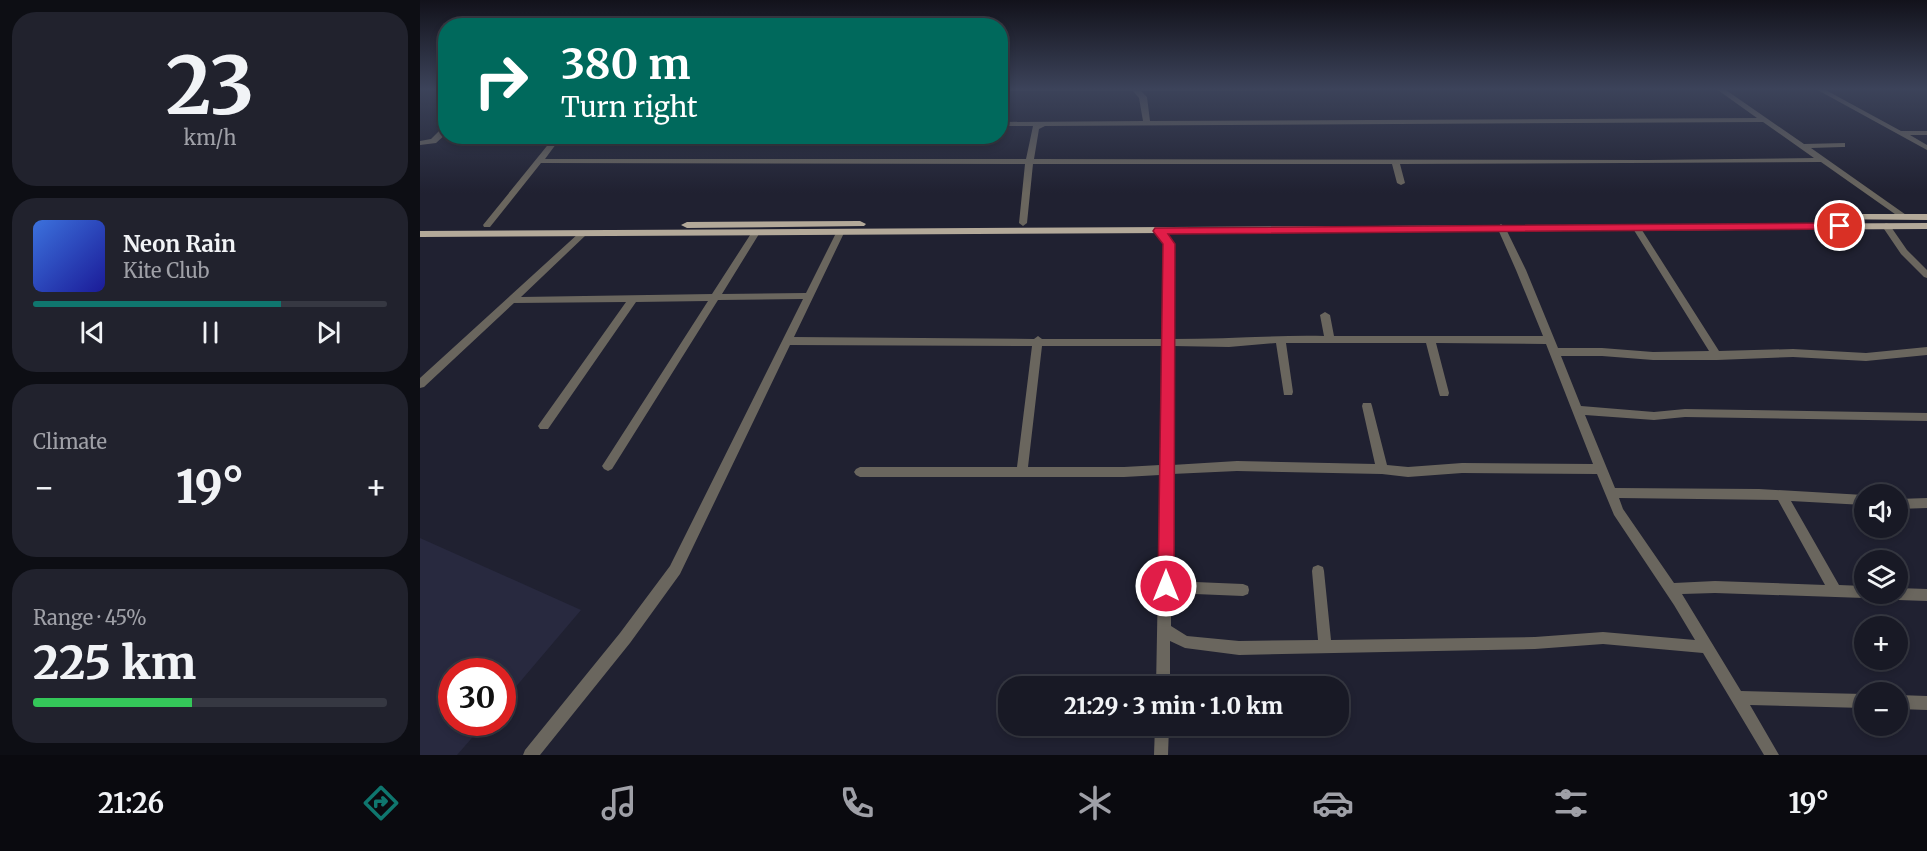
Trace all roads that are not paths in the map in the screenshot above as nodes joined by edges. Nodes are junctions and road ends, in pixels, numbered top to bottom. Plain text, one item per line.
1 (1265, 123) edge
2 (1770, 123) edge
3 (1881, 123) edge
4 (1008, 124) edge
5 (1147, 124) joint
6 (1039, 125) junction
7 (1899, 133) junction
8 (1927, 133) edge
9 (438, 136) edge
10 (420, 143) edge
11 (553, 144) edge
12 (1802, 146) junction
13 (1842, 146) dead end
14 (1927, 148) edge
15 (1822, 160) junction
16 (539, 161) junction
17 (1030, 162) junction
18 (1395, 162) junction
19 (1401, 183) dead end
20 (1905, 217) junction
21 (1927, 217) edge
22 (1023, 223) junction
23 (488, 225) junction
24 (1259, 225) junction
25 (420, 226) edge
26 (1886, 226) junction
27 (1927, 226) edge
28 (1501, 227) junction
29 (1636, 227) junction
30 (550, 230) junction
31 (1159, 231) junction
32 (840, 233) junction
33 (420, 234) edge
34 (755, 234) junction
35 (582, 235) junction
36 (1927, 275) edge
37 (809, 296) junction
38 (715, 298) junction
39 (513, 300) junction
40 (632, 300) junction
41 (1325, 315) dead end
42 (1430, 339) junction
43 (1548, 339) junction
44 (1038, 340) junction
45 (1281, 340) junction
46 (1330, 340) junction
47 (788, 341) junction
48 (1168, 342) junction
49 (1927, 351) edge
50 (1553, 352) junction
51 (1717, 356) junction
52 (420, 384) edge
53 (1288, 392) dead end
54 (1444, 393) dead end
55 (1367, 406) dead end
56 (1578, 410) junction
57 (1927, 417) edge
58 (544, 426) dead end
59 (608, 466) dead end
60 (1166, 469) junction
61 (1382, 469) junction
62 (1602, 469) junction
63 (1022, 470) junction
64 (860, 472) dead end
65 (1611, 493) junction
66 (1781, 495) junction
67 (1854, 499) edge
68 (1927, 503) edge
69 (1908, 504) edge
70 (1318, 571) dead end
71 (1166, 586) junction
72 (1671, 589) junction
73 (1243, 590) dead end
74 (1835, 590) junction
75 (1854, 591) edge
76 (1908, 594) edge
77 (1927, 595) edge
78 (1165, 630) junction
79 (1325, 646) junction
80 (1705, 647) junction
81 (1163, 676) edge
82 (1738, 698) junction
83 (1854, 701) edge
84 (1908, 702) edge
85 (1927, 703) edge
86 (1162, 736) edge
87 (530, 755) edge
88 (1161, 755) edge
89 (1772, 755) edge

1 - 5 street
2 - 12 street
3 - 7 street
4 - 6 street
5 - 6 street
6 - 17 street
7 - 8 street
7 - 14 street
9 - 10 street
11 - 16 street
12 - 13 street
12 - 15 street
15 - 18 street
15 - 20 street
16 - 17 street
16 - 23 street
17 - 18 street
17 - 22 street
18 - 19 street
20 - 21 main road
20 - 24 main road
22 - 24 main road
22 - 30 main road
23 - 25 main road
23 - 30 main road
24 - 28 main road
24 - 31 main road
26 - 27 main road
26 - 29 main road
26 - 36 street
28 - 29 main road
28 - 43 street
29 - 51 street
30 - 33 main road
30 - 35 main road
31 - 32 main road
31 - 48 street
32 - 34 main road
32 - 37 street
34 - 35 main road
34 - 38 street
35 - 39 street
37 - 38 street
37 - 47 street
38 - 40 street
38 - 59 street
39 - 40 street
39 - 52 street
40 - 58 street
41 - 46 street
42 - 43 street
42 - 46 street
42 - 54 street
43 - 50 street
44 - 47 street
44 - 48 street
44 - 63 street
45 - 46 street
45 - 48 street
45 - 53 street
47 - 87 street
48 - 60 street
49 - 51 street
50 - 51 street
50 - 56 street
55 - 61 street
56 - 57 street
56 - 62 street
60 - 61 street
60 - 63 street
60 - 71 street
61 - 62 street
62 - 65 street
63 - 64 street
65 - 66 street
65 - 72 street
66 - 67 street
66 - 74 street
68 - 69 street
70 - 79 street
71 - 73 street
71 - 78 street
72 - 74 street
72 - 80 street
74 - 75 street
76 - 77 street
78 - 79 street
78 - 81 street
79 - 80 street
80 - 82 street
82 - 83 street
82 - 89 street
84 - 85 street
86 - 88 street

